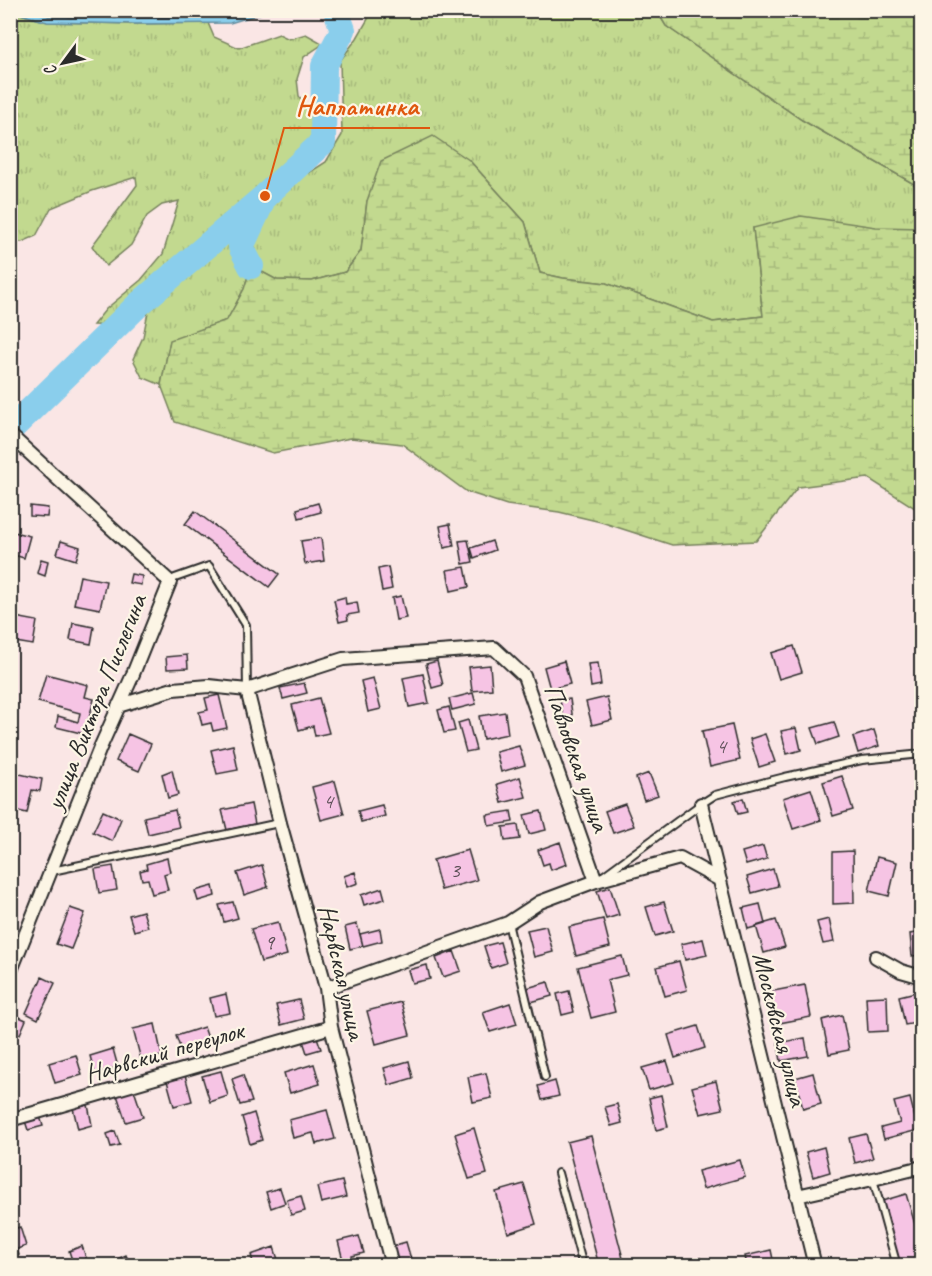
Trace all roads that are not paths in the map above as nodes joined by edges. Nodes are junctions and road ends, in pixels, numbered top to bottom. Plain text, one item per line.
1 (10, 435) edge
2 (170, 582) junction
3 (248, 690) junction
4 (118, 706) junction
5 (921, 754) edge
6 (701, 804) junction
7 (280, 823) junction
8 (51, 871) junction
9 (720, 880) junction
10 (596, 881) junction
11 (508, 922) junction
12 (876, 957) dead end
13 (10, 973) edge
14 (921, 977) edge
15 (326, 988) junction
16 (331, 1027) junction
17 (545, 1077) dead end
18 (10, 1120) edge
19 (921, 1167) edge
20 (558, 1173) dead end
21 (873, 1179) junction
22 (796, 1196) junction
23 (392, 1266) edge
24 (583, 1266) edge
25 (815, 1266) edge
26 (897, 1266) edge

1 - 2 street, улица Виктора Пислегина
2 - 3 lane
2 - 4 street, улица Виктора Пислегина
3 - 4 street, Павловская улица
3 - 7 street, Нарвская улица
3 - 10 street, Павловская улица
4 - 8 street, улица Виктора Пислегина
5 - 6 lane
6 - 9 street, Московская улица
6 - 10 lane
7 - 8 lane
7 - 15 street, Нарвская улица
8 - 13 street, улица Виктора Пислегина
9 - 10 street
9 - 22 street, Московская улица
10 - 11 street
11 - 15 street
11 - 17 lane
12 - 14 street
15 - 16 street, Нарвская улица
16 - 18 street, Нарвский переулок
16 - 23 street, Нарвская улица
19 - 21 street
20 - 24 lane
21 - 22 street
21 - 26 lane
22 - 25 street, Московская улица

